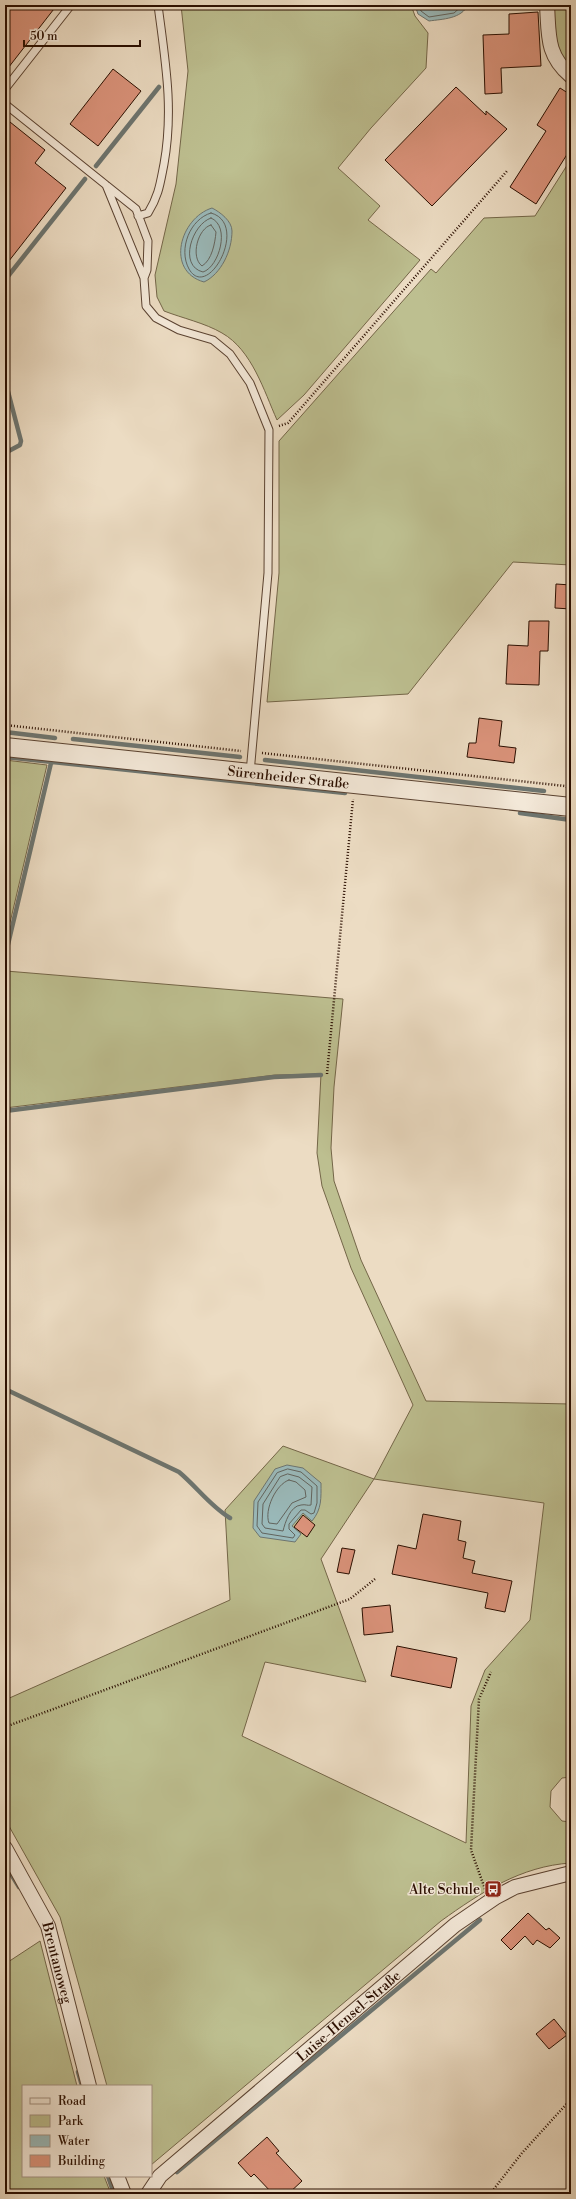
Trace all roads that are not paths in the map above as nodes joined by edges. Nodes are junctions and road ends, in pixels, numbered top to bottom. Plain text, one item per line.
1 (71, 5) edge
2 (158, 5) edge
3 (547, 5) edge
4 (571, 76) edge
5 (5, 89) edge
6 (5, 104) edge
7 (106, 185) junction
8 (138, 216) junction
9 (144, 278) junction
10 (5, 746) edge
11 (250, 774) junction
12 (571, 807) edge
13 (5, 1848) edge
14 (571, 1873) edge
15 (89, 2085) edge
16 (117, 2177) edge
17 (124, 2194) edge
18 (148, 2194) edge

1 - 5 lane
2 - 8 lane
3 - 4 street
6 - 7 lane
7 - 8 lane
7 - 9 lane
8 - 9 lane
9 - 11 lane
10 - 11 street, Sürenheider Straße
11 - 12 street, Sürenheider Straße
13 - 15 street, Brentanoweg
14 - 18 street, Luise-Hensel-Straße
16 - 17 street

